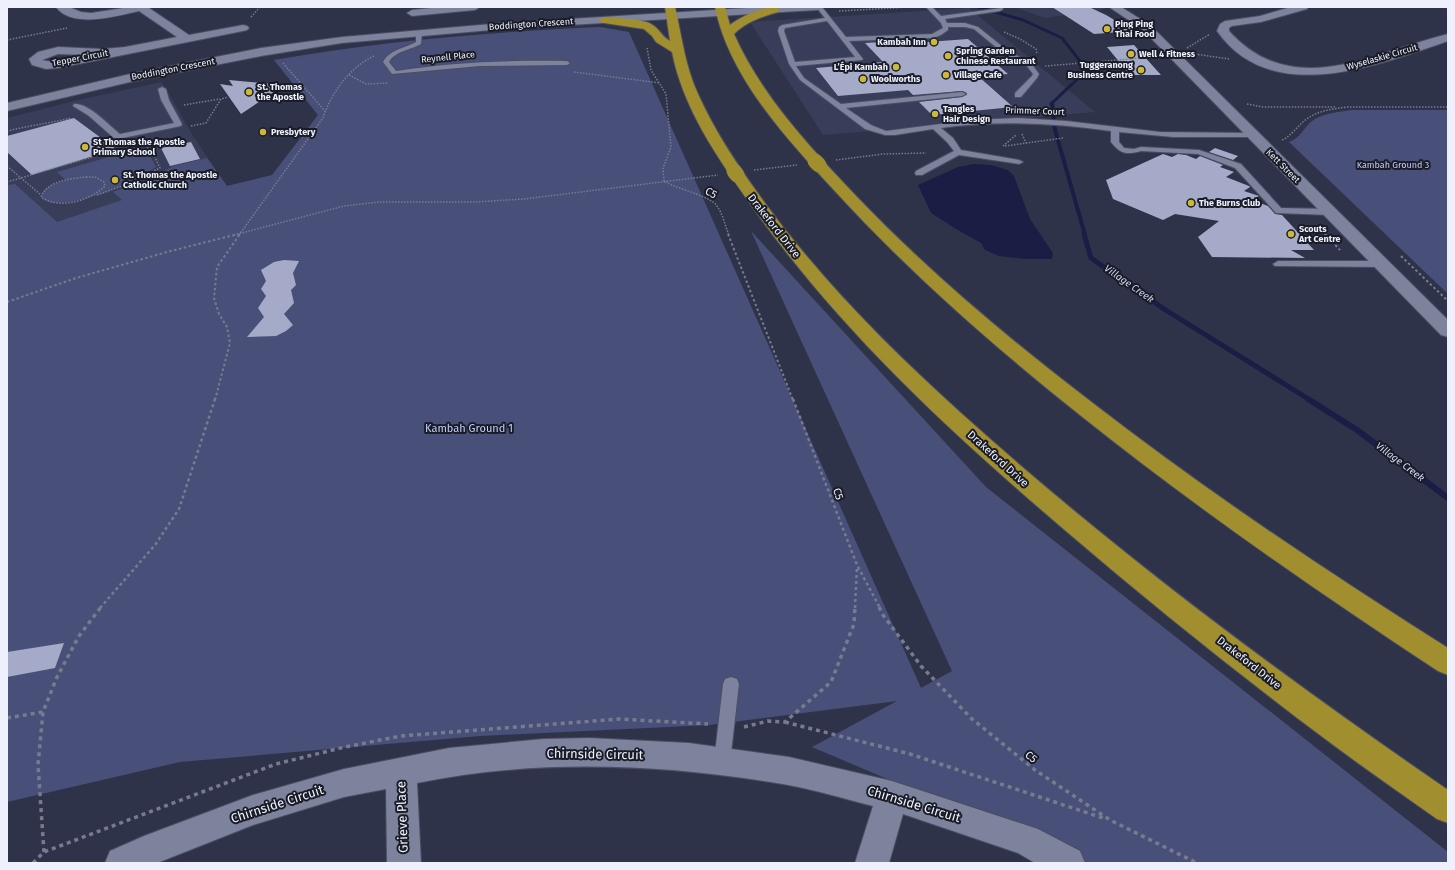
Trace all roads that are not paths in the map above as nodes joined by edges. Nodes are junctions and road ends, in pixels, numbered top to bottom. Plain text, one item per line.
1 (61, 7) edge
2 (143, 7) edge
3 (475, 7) edge
4 (640, 7) edge
5 (818, 7) edge
6 (929, 7) edge
7 (1114, 7) edge
8 (1303, 7) edge
9 (718, 9) edge
10 (1000, 9) dead end
11 (410, 10) edge
12 (774, 10) junction
13 (670, 11) edge
14 (607, 16) junction
15 (940, 18) junction
16 (829, 19) junction
17 (945, 25) junction
18 (243, 28) dead end
19 (418, 31) junction
20 (728, 34) junction
21 (1448, 37) edge
22 (186, 38) junction
23 (844, 39) junction
24 (122, 50) junction
25 (677, 50) junction
26 (567, 63) dead end
27 (792, 64) junction
28 (162, 89) dead end
29 (962, 94) dead end
30 (1018, 95) dead end
31 (77, 106) dead end
32 (839, 106) junction
33 (7, 107) edge
34 (934, 126) junction
35 (1115, 128) junction
36 (1256, 139) junction
37 (957, 152) junction
38 (1019, 162) dead end
39 (919, 174) dead end
40 (1329, 212) junction
41 (1278, 264) dead end
42 (1381, 264) junction
43 (1448, 331) edge
44 (1448, 663) edge
45 (731, 684) dead end
46 (722, 762) junction
47 (401, 771) junction
48 (892, 796) junction
49 (1448, 808) edge
50 (122, 863) edge
51 (404, 863) edge
52 (872, 863) edge
53 (1068, 863) edge

1 - 2 street
2 - 22 street
3 - 11 street
4 - 14 highway
5 - 12 street, Boddington Crescent
5 - 16 lane
6 - 15 lane
7 - 36 street, Kett Street
8 - 21 street, Wyselaskie Circuit
9 - 12 street, Boddington Crescent
9 - 13 street, Boddington Crescent
9 - 20 highway
10 - 15 lane
11 - 19 street
12 - 20 highway
13 - 14 street, Boddington Crescent
13 - 25 highway, Drakeford Drive
14 - 19 street, Boddington Crescent
14 - 25 highway
15 - 17 lane
16 - 23 lane
16 - 27 lane, Primmer Court
17 - 23 lane
17 - 30 lane, Primmer Court
18 - 22 street, Tepper Circuit
19 - 26 lane, Reynell Place
19 - 33 street, Boddington Crescent
20 - 44 highway
22 - 24 street, Tepper Circuit
23 - 27 lane
24 - 24 street, Tepper Circuit
25 - 49 highway, Drakeford Drive
27 - 32 lane, Primmer Court
28 - 31 lane
29 - 32 lane
32 - 34 lane, Primmer Court
34 - 35 lane, Primmer Court
34 - 37 lane
35 - 36 lane, Primmer Court
35 - 40 lane
36 - 40 street, Kett Street
37 - 38 lane
37 - 39 lane
40 - 42 street, Kett Street
41 - 42 lane
42 - 43 street, Kett Street
45 - 46 lane
46 - 47 street, Chirnside Circuit
46 - 48 street, Chirnside Circuit
47 - 50 street, Chirnside Circuit
47 - 51 street, Grieve Place
48 - 52 street
48 - 53 street, Chirnside Circuit

